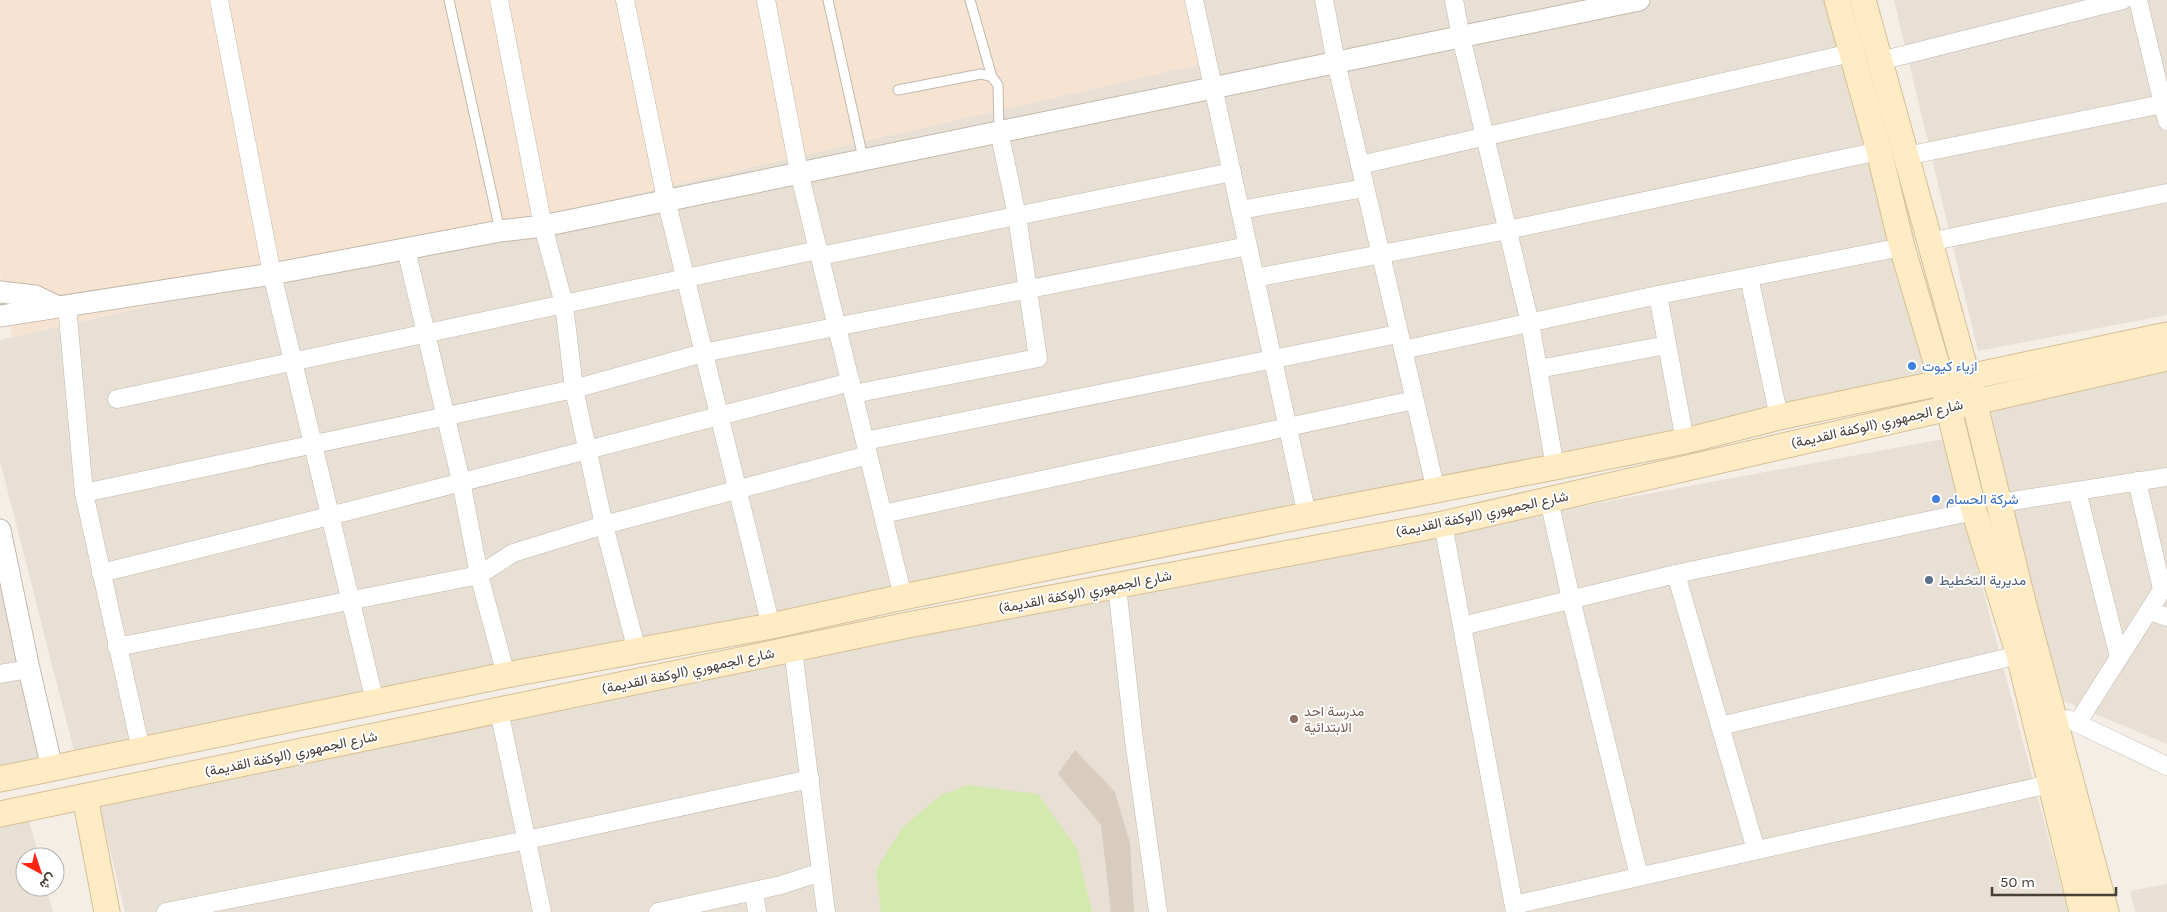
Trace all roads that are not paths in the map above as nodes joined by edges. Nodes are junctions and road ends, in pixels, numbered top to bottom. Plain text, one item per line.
1 (219, 0) edge
2 (449, 0) edge
3 (499, 0) edge
4 (625, 0) edge
5 (766, 0) edge
6 (828, 0) edge
7 (970, 0) edge
8 (1194, 0) edge
9 (1324, 0) edge
10 (1454, 0) edge
11 (1639, 0) edge
12 (1838, 0) edge
13 (1863, 0) edge
14 (2123, 0) edge
15 (2138, 0) edge
16 (1577, 6) edge
17 (1461, 36) junction
18 (1851, 53) junction
19 (1880, 61) junction
20 (1336, 62) junction
21 (992, 77) junction
22 (1213, 87) junction
23 (898, 90) dead end
24 (2165, 103) edge
25 (2167, 121) edge
26 (999, 131) junction
27 (1485, 136) junction
28 (1879, 151) junction
29 (1906, 156) junction
30 (862, 158) junction
31 (1360, 165) junction
32 (799, 172) junction
33 (1232, 172) junction
34 (1365, 188) junction
35 (2167, 193) edge
36 (666, 199) junction
37 (1240, 210) junction
38 (1017, 216) junction
39 (543, 226) junction
40 (1508, 230) junction
41 (500, 231) junction
42 (1929, 242) junction
43 (1248, 246) junction
44 (1902, 247) junction
45 (406, 249) junction
46 (1380, 252) junction
47 (819, 253) junction
48 (272, 274) junction
49 (1749, 277) junction
50 (685, 278) junction
51 (1255, 278) junction
52 (1028, 289) junction
53 (0, 292) edge
54 (1658, 295) junction
55 (564, 304) junction
56 (62, 306) junction
57 (0, 316) edge
58 (1530, 323) junction
59 (837, 326) junction
60 (426, 334) junction
61 (2167, 335) edge
62 (1400, 342) junction
63 (1667, 345) junction
64 (703, 353) junction
65 (1273, 358) junction
66 (2167, 358) edge
67 (292, 364) junction
68 (1538, 369) junction
69 (1967, 376) junction
70 (1942, 382) junction
71 (852, 388) junction
72 (574, 389) junction
73 (117, 399) dead end
74 (1414, 400) junction
75 (1974, 401) junction
76 (1948, 407) junction
77 (444, 415) junction
78 (718, 416) junction
79 (1779, 417) junction
80 (1288, 426) junction
81 (1685, 441) junction
82 (312, 445) junction
83 (867, 448) junction
84 (588, 449) junction
85 (1555, 467) junction
86 (2167, 477) edge
87 (461, 481) junction
88 (2137, 481) junction
89 (736, 489) junction
90 (1436, 491) junction
91 (2077, 491) junction
92 (84, 493) junction
93 (1549, 500) junction
94 (1382, 502) junction
95 (1998, 503) junction
96 (1974, 510) junction
97 (883, 514) junction
98 (1307, 515) junction
99 (329, 517) junction
100 (1443, 524) junction
101 (604, 525) junction
102 (0, 530) edge
103 (1389, 534) junction
104 (1140, 549) junction
105 (4, 563) edge
106 (101, 573) junction
107 (1676, 574) junction
108 (479, 575) junction
109 (1146, 581) junction
110 (1117, 586) junction
111 (2165, 586) edge
112 (902, 597) junction
113 (1571, 600) junction
114 (349, 601) junction
115 (2148, 611) junction
116 (2167, 617) edge
117 (771, 626) junction
118 (1462, 626) junction
119 (117, 647) junction
120 (793, 649) junction
121 (637, 651) junction
122 (2019, 655) junction
123 (2119, 657) junction
124 (28, 669) junction
125 (0, 674) edge
126 (506, 675) junction
127 (375, 702) junction
128 (500, 711) junction
129 (2054, 713) junction
130 (2078, 722) junction
131 (1720, 726) junction
132 (177, 742) junction
133 (141, 750) junction
134 (2167, 766) edge
135 (52, 768) junction
136 (184, 777) junction
137 (6, 778) edge
138 (810, 779) junction
139 (2050, 784) junction
140 (85, 797) junction
141 (9, 812) edge
142 (527, 840) junction
143 (1756, 850) junction
144 (821, 872) junction
145 (1639, 876) junction
146 (754, 891) junction
147 (1515, 908) edge
148 (107, 912) edge
149 (166, 912) edge
150 (542, 912) edge
151 (658, 912) edge
152 (757, 912) edge
153 (826, 912) edge
154 (1158, 912) edge
155 (2082, 912) edge
156 (2106, 912) edge

1 - 48 street
2 - 41 lane
3 - 39 street
4 - 36 street
5 - 32 street
6 - 30 lane
7 - 21 lane
8 - 22 street
9 - 20 street
10 - 17 street
11 - 16 street
12 - 18 main road
13 - 19 main road
14 - 19 street
15 - 24 street
16 - 17 street
17 - 20 street
17 - 27 street
18 - 27 street
18 - 28 main road
19 - 29 main road
20 - 22 street
20 - 31 street
21 - 23 lane
21 - 26 lane
22 - 26 street
22 - 33 street
24 - 25 street
24 - 29 street
26 - 30 street
26 - 38 street
27 - 31 street
27 - 40 street
28 - 40 street
28 - 44 main road
29 - 42 main road
30 - 32 street
31 - 34 street
32 - 36 street
32 - 47 street
33 - 37 street
33 - 38 street
34 - 37 street
34 - 46 street
35 - 42 street
36 - 39 street
36 - 50 street
37 - 43 street
38 - 47 street
38 - 52 street
39 - 41 street
39 - 55 street
40 - 46 street
40 - 58 street
41 - 45 street
42 - 69 main road
43 - 51 street
43 - 52 street
44 - 49 street
44 - 70 main road
45 - 48 street
45 - 60 street
46 - 51 street
46 - 62 street
47 - 50 street
47 - 59 street
48 - 56 street
48 - 67 street
49 - 54 street
49 - 79 street
50 - 55 street
50 - 64 street
51 - 65 street
52 - 59 street
52 - 71 street
53 - 56 street
54 - 58 street
54 - 63 street
55 - 60 street
55 - 72 street
56 - 57 street
56 - 92 street
58 - 62 street
58 - 68 street
59 - 64 street
59 - 71 street
60 - 67 street
60 - 77 street
61 - 69 main road, شارع الجمهوري (الوكفة القديمة)
62 - 65 street
62 - 74 street
63 - 68 street
63 - 81 street
64 - 72 street
64 - 78 street
65 - 80 street
65 - 83 street
66 - 75 main road, شارع الجمهوري (الوكفة القديمة)
67 - 73 street
67 - 82 street
68 - 85 street
69 - 70 main road, شارع الجمهوري (الوكفة القديمة)
69 - 75 main road
70 - 76 main road
70 - 79 main road, شارع الجمهوري (الوكفة القديمة)
71 - 78 street
71 - 83 street
72 - 77 street
72 - 84 street
74 - 80 street
74 - 90 street
75 - 76 main road, شارع الجمهوري (الوكفة القديمة)
75 - 95 main road
76 - 93 main road, شارع الجمهوري (الوكفة القديمة)
76 - 96 main road
77 - 82 street
77 - 87 street
78 - 84 street
78 - 89 street
79 - 81 main road, شارع الجمهوري (الوكفة القديمة)
80 - 97 street
80 - 98 street
81 - 85 main road, شارع الجمهوري (الوكفة القديمة)
82 - 92 street
82 - 99 street
83 - 89 street
83 - 97 street
84 - 87 street
84 - 101 street
85 - 90 main road, شارع الجمهوري (الوكفة القديمة)
86 - 88 street
87 - 99 street
87 - 108 street
88 - 91 street
88 - 111 street
89 - 101 street
89 - 117 street
90 - 94 main road, شارع الجمهوري (الوكفة القديمة)
91 - 95 street
91 - 123 street
92 - 106 street
93 - 100 main road, شارع الجمهوري (الوكفة القديمة)
93 - 113 street
94 - 98 main road, شارع الجمهوري (الوكفة القديمة)
94 - 103 main road
95 - 129 main road
96 - 107 street
96 - 122 main road
97 - 112 street
98 - 104 main road, شارع الجمهوري (الوكفة القديمة)
99 - 106 street
99 - 114 street
100 - 103 main road, شارع الجمهوري (الوكفة القديمة)
100 - 118 street
101 - 108 street
101 - 121 street
102 - 105 street
103 - 109 main road, شارع الجمهوري (الوكفة القديمة)
104 - 109 main road
104 - 112 main road, شارع الجمهوري (الوكفة القديمة)
105 - 124 street
106 - 119 street
107 - 113 street
107 - 131 street
108 - 114 street
108 - 126 street
109 - 110 main road, شارع الجمهوري (الوكفة القديمة)
110 - 120 main road, شارع الجمهوري (الوكفة القديمة)
110 - 154 street
111 - 115 street
112 - 117 main road, شارع الجمهوري (الوكفة القديمة)
113 - 118 street
113 - 145 street
114 - 119 street
114 - 127 street
115 - 116 street
115 - 123 street
117 - 121 main road, شارع الجمهوري (الوكفة القديمة)
118 - 147 street
119 - 133 street
120 - 128 main road, شارع الجمهوري (الوكفة القديمة)
120 - 138 street
121 - 126 main road, شارع الجمهوري (الوكفة القديمة)
122 - 131 street
122 - 139 main road
123 - 130 street
124 - 125 street
124 - 135 street
126 - 127 main road, شارع الجمهوري (الوكفة القديمة)
127 - 132 main road, شارع الجمهوري (الوكفة القديمة)
128 - 136 main road, شارع الجمهوري (الوكفة القديمة)
128 - 142 street
129 - 130 street
129 - 156 main road
130 - 134 street
131 - 143 street
132 - 133 main road, شارع الجمهوري (الوكفة القديمة)
132 - 136 main road
133 - 135 main road, شارع الجمهوري (الوكفة القديمة)
135 - 137 main road, شارع الجمهوري (الوكفة القديمة)
136 - 140 main road, شارع الجمهوري (الوكفة القديمة)
137 - 141 main road
138 - 142 street
138 - 144 street
139 - 143 street
139 - 155 main road
140 - 141 main road, شارع الجمهوري (الوكفة القديمة)
140 - 148 main road
142 - 149 street
142 - 150 street
143 - 145 street
144 - 146 street
144 - 153 street
145 - 147 street
146 - 151 street
146 - 152 street

